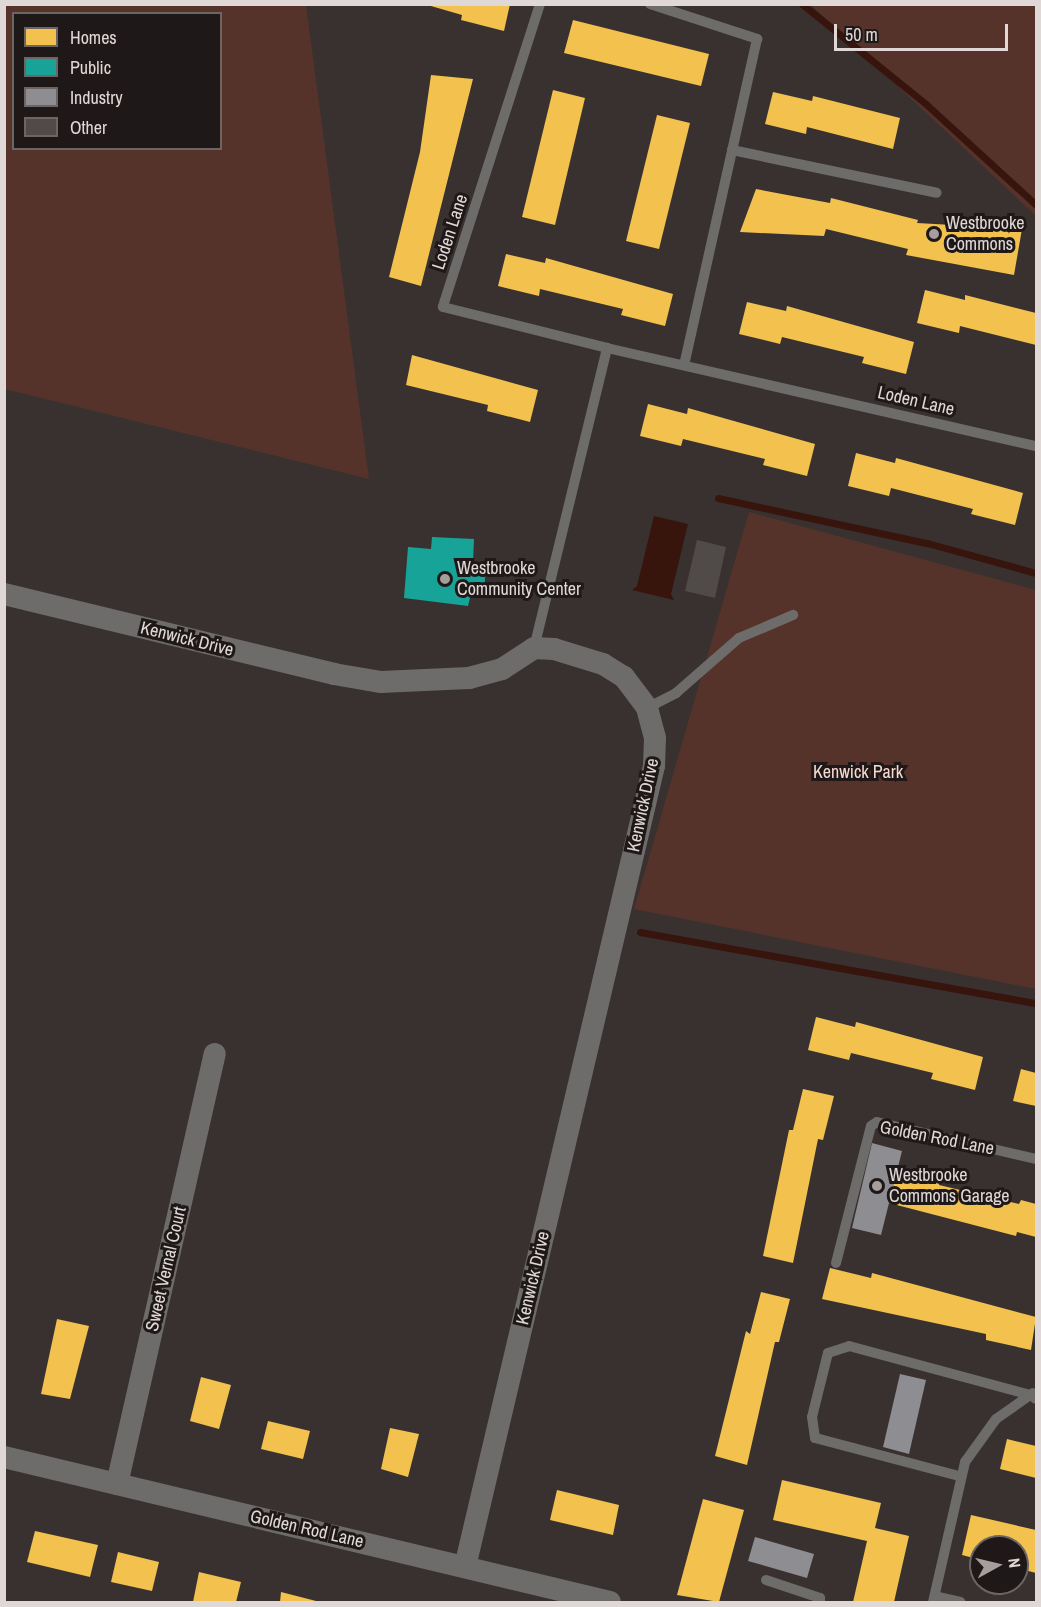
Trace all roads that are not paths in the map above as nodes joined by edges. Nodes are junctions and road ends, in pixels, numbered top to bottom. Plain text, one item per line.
1 (540, 4) edge
2 (650, 4) edge
3 (732, 150) junction
4 (937, 193) dead end
5 (608, 348) junction
6 (684, 365) junction
7 (1036, 446) edge
8 (4, 594) edge
9 (793, 615) dead end
10 (534, 648) junction
11 (647, 708) junction
12 (215, 1054) dead end
13 (1036, 1159) edge
14 (836, 1263) dead end
15 (1035, 1395) edge
16 (4, 1457) edge
17 (959, 1476) junction
18 (117, 1484) junction
19 (465, 1567) junction
20 (766, 1580) dead end
21 (934, 1599) edge
22 (610, 1602) edge
23 (819, 1602) edge
24 (960, 1602) edge

1 - 5 lane, Loden Lane
2 - 3 lane
3 - 4 lane
3 - 6 lane
5 - 6 lane, Loden Lane
5 - 10 lane
6 - 7 lane, Loden Lane
8 - 10 street, Kenwick Drive
9 - 11 lane
10 - 11 street, Kenwick Drive
11 - 19 street, Kenwick Drive
12 - 18 street, Sweet Vernal Court
13 - 14 lane, Golden Rod Lane
15 - 17 lane
15 - 17 lane
16 - 18 street, Golden Rod Lane
17 - 21 lane
18 - 19 street, Golden Rod Lane
19 - 22 street, Golden Rod Lane
20 - 23 lane
21 - 24 lane

